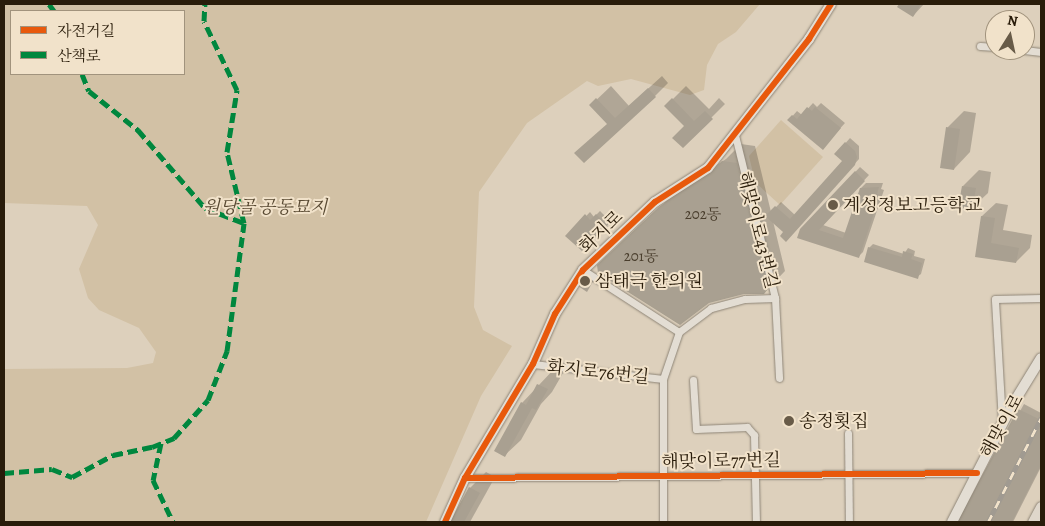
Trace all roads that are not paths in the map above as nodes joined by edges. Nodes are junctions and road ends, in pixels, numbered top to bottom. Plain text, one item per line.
1 (831, 4) edge
2 (980, 46) dead end
3 (985, 46) edge
4 (735, 135) junction
5 (583, 270) junction
6 (775, 298) junction
7 (1041, 298) edge
8 (679, 332) junction
9 (1041, 358) edge
10 (533, 364) junction
11 (779, 378) dead end
12 (663, 379) junction
13 (693, 380) dead end
14 (1002, 425) junction
15 (848, 433) dead end
16 (977, 474) junction
17 (848, 475) junction
18 (663, 476) junction
19 (756, 476) junction
20 (465, 478) junction
21 (1041, 507) edge
22 (445, 522) edge
23 (663, 522) edge
24 (756, 522) edge
25 (849, 522) edge
26 (952, 522) edge
27 (1033, 522) edge

1 - 4 street, 화지로
2 - 3 street
4 - 5 street, 화지로
4 - 6 street, 해맞이로43번길
5 - 8 street
5 - 10 street, 화지로
6 - 8 street, 해맞이로43번길
6 - 11 street
7 - 14 street
8 - 12 street
9 - 14 street, 해맞이로
10 - 12 street, 화지로76번길
10 - 20 street, 화지로
12 - 18 street
13 - 19 street, 해맞이로77번길
14 - 16 street, 해맞이로
15 - 17 street
16 - 17 street, 해맞이로77번길
16 - 26 street, 해맞이로
17 - 19 street, 해맞이로77번길
17 - 25 street
18 - 19 street, 해맞이로77번길
18 - 20 street, 해맞이로77번길
18 - 23 street
19 - 24 street
20 - 22 street, 화지로
21 - 27 main road

